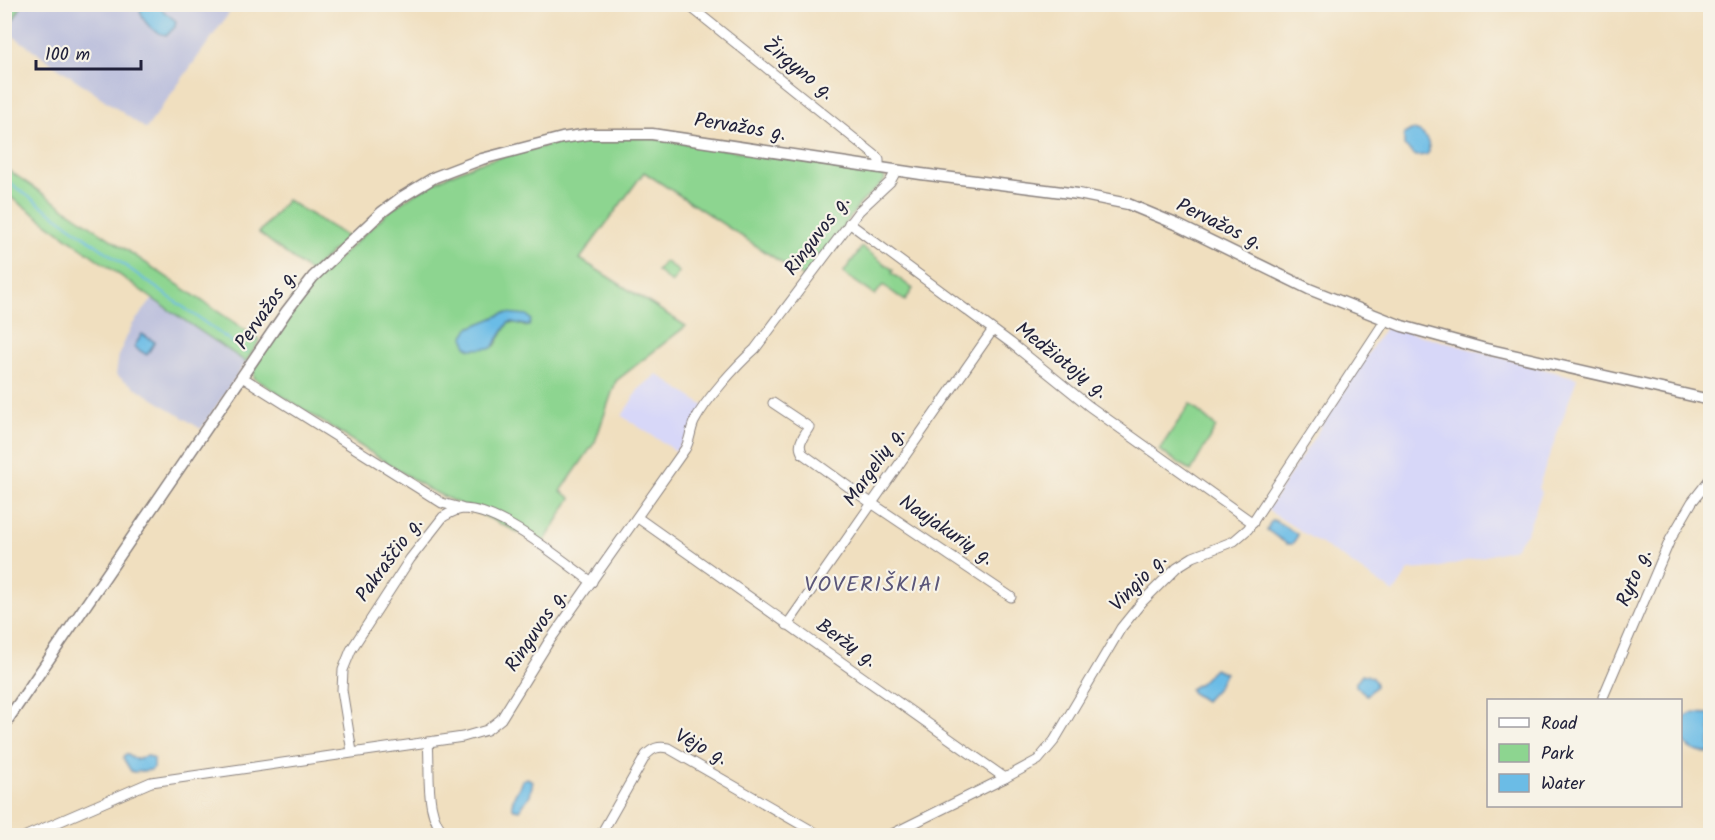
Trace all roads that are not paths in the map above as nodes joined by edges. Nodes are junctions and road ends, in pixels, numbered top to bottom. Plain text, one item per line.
1 (687, 4) edge
2 (879, 168) junction
3 (896, 171) junction
4 (849, 223) junction
5 (1385, 321) junction
6 (992, 331) junction
7 (242, 377) junction
8 (1710, 400) edge
9 (773, 403) dead end
10 (1710, 478) edge
11 (872, 502) junction
12 (442, 503) junction
13 (463, 509) junction
14 (443, 518) junction
15 (638, 518) junction
16 (1253, 523) junction
17 (592, 582) junction
18 (1011, 597) dead end
19 (787, 625) junction
20 (1603, 697) dead end
21 (4, 725) edge
22 (428, 742) junction
23 (352, 752) junction
24 (1005, 778) junction
25 (26, 836) edge
26 (447, 836) edge
27 (600, 836) edge
28 (821, 836) edge
29 (888, 836) edge

1 - 2 street, Žirgyno g.
2 - 3 main road, Pervažos g.
2 - 7 main road, Pervažos g.
3 - 4 street, Ringuvos g.
3 - 5 main road, Pervažos g.
4 - 6 street, Medžiotojų g.
4 - 15 street, Ringuvos g.
5 - 8 main road, Pervažos g.
5 - 16 street, Vingio g.
6 - 11 street, Margelių g.
6 - 16 street, Medžiotojų g.
7 - 12 street
7 - 21 main road, Pervažos g.
9 - 11 street, Naujakurių g.
10 - 20 street, Ryto g.
11 - 18 street, Naujakurių g.
11 - 19 street, Margelių g.
12 - 13 street
12 - 14 street
13 - 14 street, Pakraščio g.
13 - 17 street
14 - 23 street, Pakraščio g.
15 - 17 street, Ringuvos g.
15 - 19 street, Beržų g.
16 - 24 street, Vingio g.
17 - 22 street, Ringuvos g.
19 - 24 street, Beržų g.
22 - 23 street, Ringuvos g.
22 - 26 street
23 - 25 street, Ringuvos g.
24 - 29 street, Vingio g.
27 - 28 street, Vėjo g.

